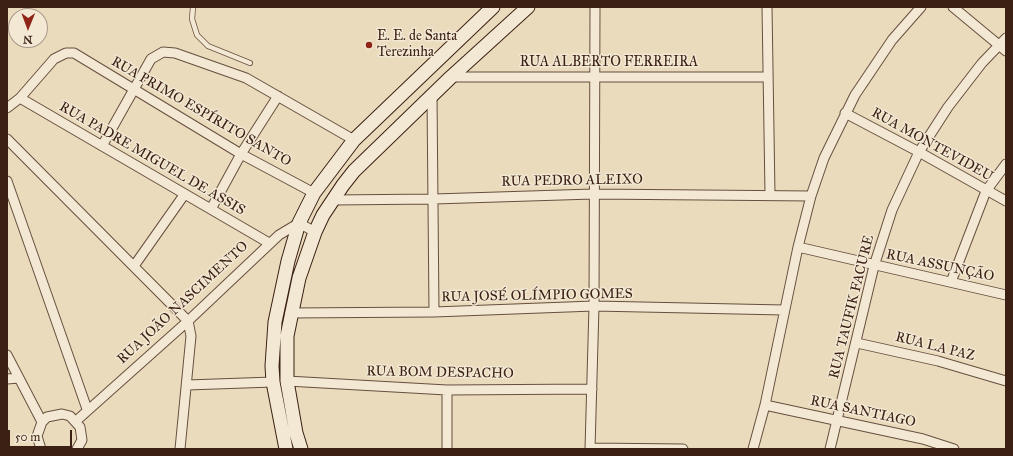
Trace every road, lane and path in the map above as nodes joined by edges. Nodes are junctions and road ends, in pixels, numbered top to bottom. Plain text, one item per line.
1 (193, 7) edge
2 (494, 7) edge
3 (528, 7) edge
4 (595, 7) edge
5 (767, 7) edge
6 (921, 7) edge
7 (952, 7) edge
8 (1006, 38) edge
9 (998, 45) junction
10 (1006, 51) edge
11 (250, 63) dead end
12 (451, 77) junction
13 (768, 77) junction
14 (593, 78) junction
15 (134, 89) junction
16 (278, 96) junction
17 (432, 96) junction
18 (20, 98) junction
19 (7, 108) edge
20 (845, 113) junction
21 (7, 139) edge
22 (354, 140) junction
23 (102, 146) junction
24 (919, 152) junction
25 (241, 154) junction
26 (1006, 164) edge
27 (7, 181) edge
28 (986, 191) junction
29 (314, 193) junction
30 (593, 194) junction
31 (770, 194) junction
32 (184, 195) junction
33 (810, 196) junction
34 (434, 199) junction
35 (333, 200) junction
36 (1006, 201) edge
37 (211, 209) junction
38 (299, 223) junction
39 (315, 232) junction
40 (269, 243) junction
41 (798, 247) junction
42 (134, 266) junction
43 (874, 266) junction
44 (951, 282) junction
45 (1006, 295) edge
46 (594, 306) junction
47 (784, 310) junction
48 (434, 312) junction
49 (290, 313) junction
50 (188, 321) junction
51 (857, 343) junction
52 (7, 355) edge
53 (19, 378) junction
54 (7, 379) edge
55 (287, 381) junction
56 (1006, 381) edge
57 (274, 382) junction
58 (187, 385) junction
59 (592, 389) junction
60 (447, 390) junction
61 (765, 405) junction
62 (87, 409) junction
63 (76, 421) junction
64 (838, 421) junction
65 (42, 422) junction
66 (590, 448) edge
67 (41, 449) edge
68 (77, 449) edge
69 (180, 449) edge
70 (286, 449) edge
71 (301, 449) edge
72 (447, 449) edge
73 (683, 449) edge
74 (753, 449) edge
75 (830, 449) edge
76 (954, 449) edge

1 - 11 lane
2 - 22 main road
3 - 12 main road
4 - 14 street
5 - 13 street
6 - 20 street
7 - 9 street
8 - 9 street, RUA TAUFIK FACURE
9 - 10 street
9 - 24 street, RUA TAUFIK FACURE
12 - 14 street, RUA ALBERTO FERREIRA
12 - 17 main road
13 - 14 street, RUA ALBERTO FERREIRA
13 - 31 street
14 - 30 street
15 - 16 street
15 - 18 street, RUA PRIMO ESPÍRITO SANTO
15 - 23 street
15 - 25 street, RUA PRIMO ESPÍRITO SANTO
16 - 22 street
16 - 25 street
17 - 34 street
17 - 35 main road
18 - 19 street
18 - 23 street, RUA PADRE MIGUEL DE ASSIS
20 - 24 street, RUA MONTEVIDEU
20 - 33 street
21 - 42 street
22 - 29 main road
23 - 32 street, RUA PADRE MIGUEL DE ASSIS
24 - 28 street, RUA MONTEVIDEU
24 - 43 street, RUA TAUFIK FACURE
25 - 29 street, RUA PRIMO ESPÍRITO SANTO
25 - 37 street
26 - 28 street
27 - 62 street
28 - 36 street, RUA MONTEVIDEU
28 - 44 street
29 - 38 main road
30 - 31 street, RUA PEDRO ALEIXO
30 - 34 street, RUA PEDRO ALEIXO
30 - 46 street
31 - 33 street, RUA PEDRO ALEIXO
32 - 37 street, RUA PADRE MIGUEL DE ASSIS
32 - 42 street
33 - 41 street
34 - 35 street, RUA PEDRO ALEIXO
34 - 48 street
35 - 39 main road
37 - 40 street, RUA PADRE MIGUEL DE ASSIS
38 - 39 street
38 - 40 street, RUA JOÃO NASCIMENTO
38 - 57 main road
39 - 49 main road
40 - 50 street, RUA JOÃO NASCIMENTO
41 - 43 street, RUA ASSUNÇÃO
41 - 47 street
42 - 50 street
43 - 44 street, RUA ASSUNÇÃO
43 - 51 street, RUA TAUFIK FACURE
44 - 45 street, RUA ASSUNÇÃO
46 - 47 street, RUA JOSÉ OLÍMPIO GOMES
46 - 48 street, RUA JOSÉ OLÍMPIO GOMES
46 - 59 street
47 - 61 street
48 - 49 street, RUA JOSÉ OLÍMPIO GOMES
49 - 55 main road
50 - 58 street
50 - 62 street, RUA JOÃO NASCIMENTO
51 - 56 street, RUA LA PAZ
51 - 64 street, RUA TAUFIK FACURE
52 - 53 street
53 - 54 street
53 - 65 street
55 - 60 street, RUA BOM DESPACHO
55 - 71 main road
57 - 58 street
57 - 70 main road
58 - 69 street
59 - 60 street, RUA BOM DESPACHO
59 - 66 street
60 - 72 street
61 - 64 street, RUA SANTIAGO
61 - 74 street
62 - 63 street, RUA JOÃO NASCIMENTO
63 - 65 street
63 - 68 street
64 - 75 street, RUA TAUFIK FACURE
64 - 76 street, RUA SANTIAGO
65 - 67 street
66 - 73 street

